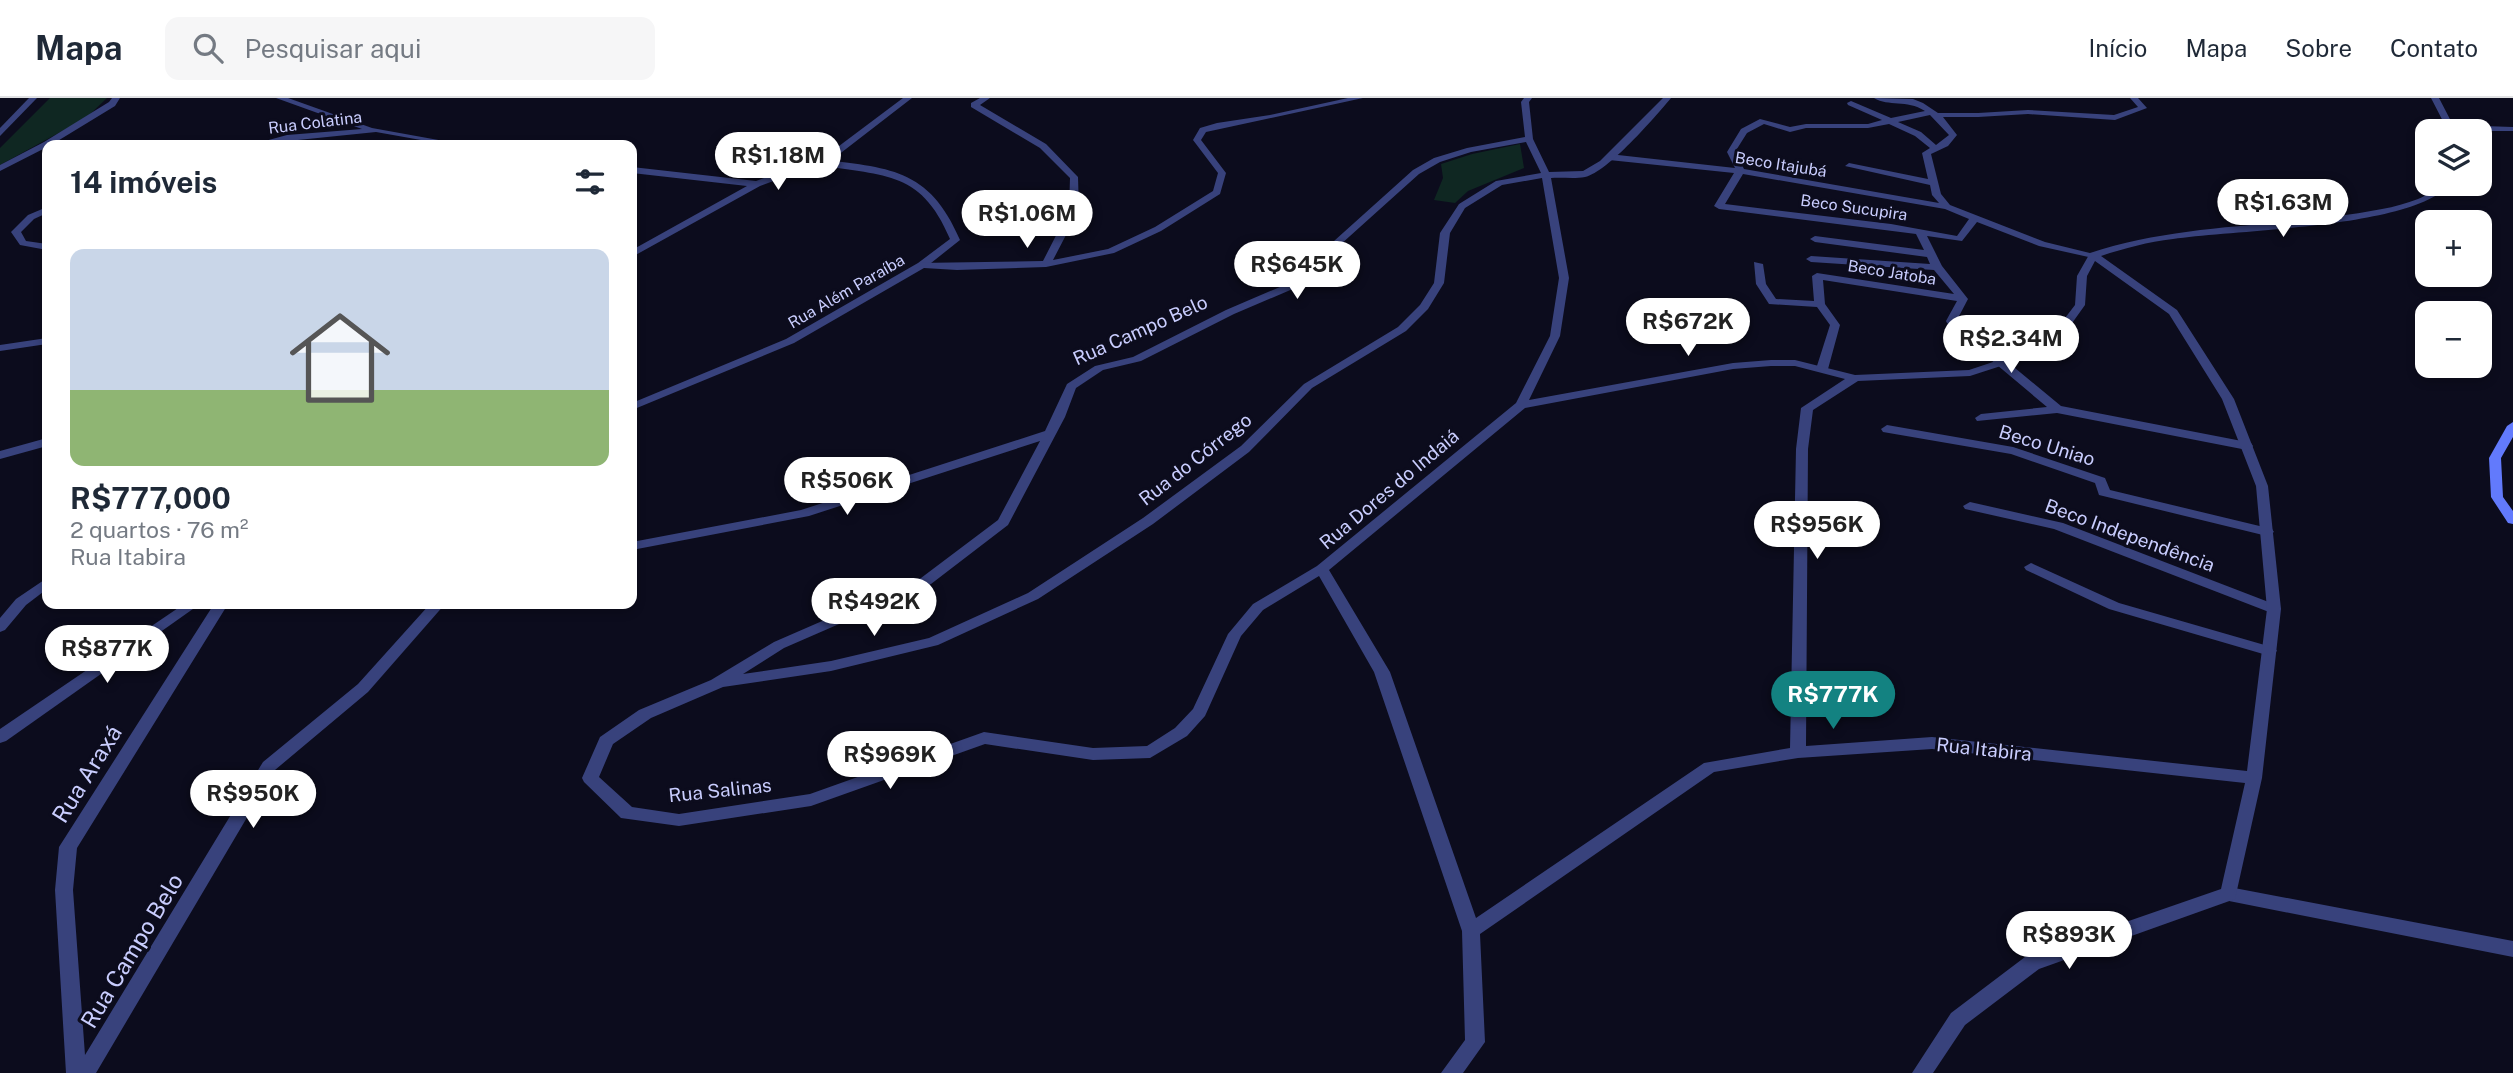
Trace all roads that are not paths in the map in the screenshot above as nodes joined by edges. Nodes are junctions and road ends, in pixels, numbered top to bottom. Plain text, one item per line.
1 (33, 98) edge
2 (116, 98) edge
3 (280, 98) edge
4 (908, 98) edge
5 (986, 98) edge
6 (1359, 98) edge
7 (1528, 98) edge
8 (1667, 98) edge
9 (1878, 98) edge
10 (2134, 98) edge
11 (2435, 98) edge
12 (1851, 103) dead end
13 (1935, 113) junction
14 (2447, 119) edge
15 (1892, 121) junction
16 (2492, 129) edge
17 (2513, 129) edge
18 (376, 131) junction
19 (0, 133) edge
20 (1529, 139) junction
21 (54, 140) edge
22 (277, 140) edge
23 (432, 140) edge
24 (42, 147) edge
25 (1935, 148) junction
26 (1609, 157) junction
27 (817, 162) junction
28 (1849, 166) dead end
29 (0, 168) edge
30 (637, 171) edge
31 (1740, 171) junction
32 (1546, 176) junction
33 (1934, 183) junction
34 (757, 184) junction
35 (2429, 196) edge
36 (1947, 207) junction
37 (42, 212) edge
38 (1974, 219) junction
39 (1920, 232) junction
40 (1815, 239) dead end
41 (42, 246) edge
42 (637, 251) edge
43 (1930, 254) junction
44 (2093, 255) junction
45 (1811, 259) dead end
46 (1046, 264) junction
47 (1758, 264) dead end
48 (922, 265) junction
49 (1937, 267) junction
50 (1962, 299) junction
51 (1820, 303) junction
52 (42, 342) edge
53 (0, 348) edge
54 (2003, 362) junction
55 (1822, 369) junction
56 (1855, 378) junction
57 (637, 405) edge
58 (1521, 405) junction
59 (2057, 408) junction
60 (1981, 418) dead end
61 (2513, 426) edge
62 (1887, 429) dead end
63 (1049, 434) junction
64 (42, 443) edge
65 (2247, 446) junction
66 (0, 456) edge
67 (1970, 506) dead end
68 (2513, 520) edge
69 (2267, 532) junction
70 (637, 544) edge
71 (2031, 567) dead end
72 (1322, 569) junction
73 (42, 586) edge
74 (186, 609) edge
75 (218, 609) edge
76 (433, 609) edge
77 (2274, 610) junction
78 (0, 627) edge
79 (2270, 650) junction
80 (716, 684) junction
81 (0, 737) edge
82 (1798, 752) junction
83 (2254, 778) junction
84 (2229, 894) junction
85 (1471, 931) junction
86 (2513, 949) edge
87 (76, 1073) edge
88 (85, 1073) edge
89 (1451, 1073) edge
90 (1922, 1073) edge

1 - 19 street
2 - 21 street
3 - 18 street
4 - 27 street
5 - 46 street
6 - 46 street, Rua Além Paraíba
7 - 20 street, Rua Dores do Indaiá
8 - 26 street, Rua do Córrego
9 - 13 street
10 - 13 street
11 - 14 street
12 - 15 street
13 - 15 street
13 - 25 street
15 - 25 street
15 - 31 street
16 - 17 street
18 - 22 street, Rua Colatina
18 - 23 street, Rua Colatina
20 - 32 street, Rua Dores do Indaiá
20 - 63 street, Rua Campo Belo
24 - 29 street
25 - 33 street
26 - 31 street, Beco Itajubá
26 - 32 street, Rua do Córrego
27 - 34 street
27 - 48 street
28 - 33 street
30 - 34 street
31 - 36 street, Beco Itajubá
31 - 39 street, Beco Sucupira
32 - 58 street, Rua Dores do Indaiá
32 - 80 street, Rua do Córrego
33 - 36 street
34 - 42 street
35 - 44 street
36 - 38 street, Beco Itajubá
37 - 41 street
38 - 39 street, Beco Sucupira
38 - 44 street, Beco Itajubá
39 - 43 street, Beco Jatoba
40 - 43 street, Beco Sucupira
43 - 49 street, Beco Jatoba
44 - 54 street
44 - 65 street
45 - 49 street
46 - 48 street, Rua Além Paraíba
47 - 51 street
48 - 57 street, Rua Além Paraíba
49 - 50 street, Beco Jatoba
50 - 51 street, Beco Jatoba
50 - 54 street
51 - 55 street
52 - 53 street
54 - 56 street
54 - 59 street
55 - 56 street
55 - 58 street
56 - 82 street
58 - 72 street, Rua Dores do Indaiá
59 - 60 street
59 - 65 street
61 - 68 street
62 - 69 street, Beco Uniao
63 - 70 street
63 - 80 street, Rua Salinas
64 - 66 street
65 - 69 street
67 - 77 street, Beco Independência
69 - 77 street
71 - 79 street
72 - 80 street, Rua Salinas
72 - 85 street, Rua Dores do Indaiá
73 - 78 street
74 - 81 street
75 - 87 street, Rua Araxá
76 - 88 street, Rua Campo Belo
77 - 79 street
79 - 83 street
82 - 83 street, Rua Itabira
82 - 85 street, Rua Itabira
83 - 84 street
84 - 86 street
84 - 90 street
85 - 89 street, Rua Dores do Indaiá

